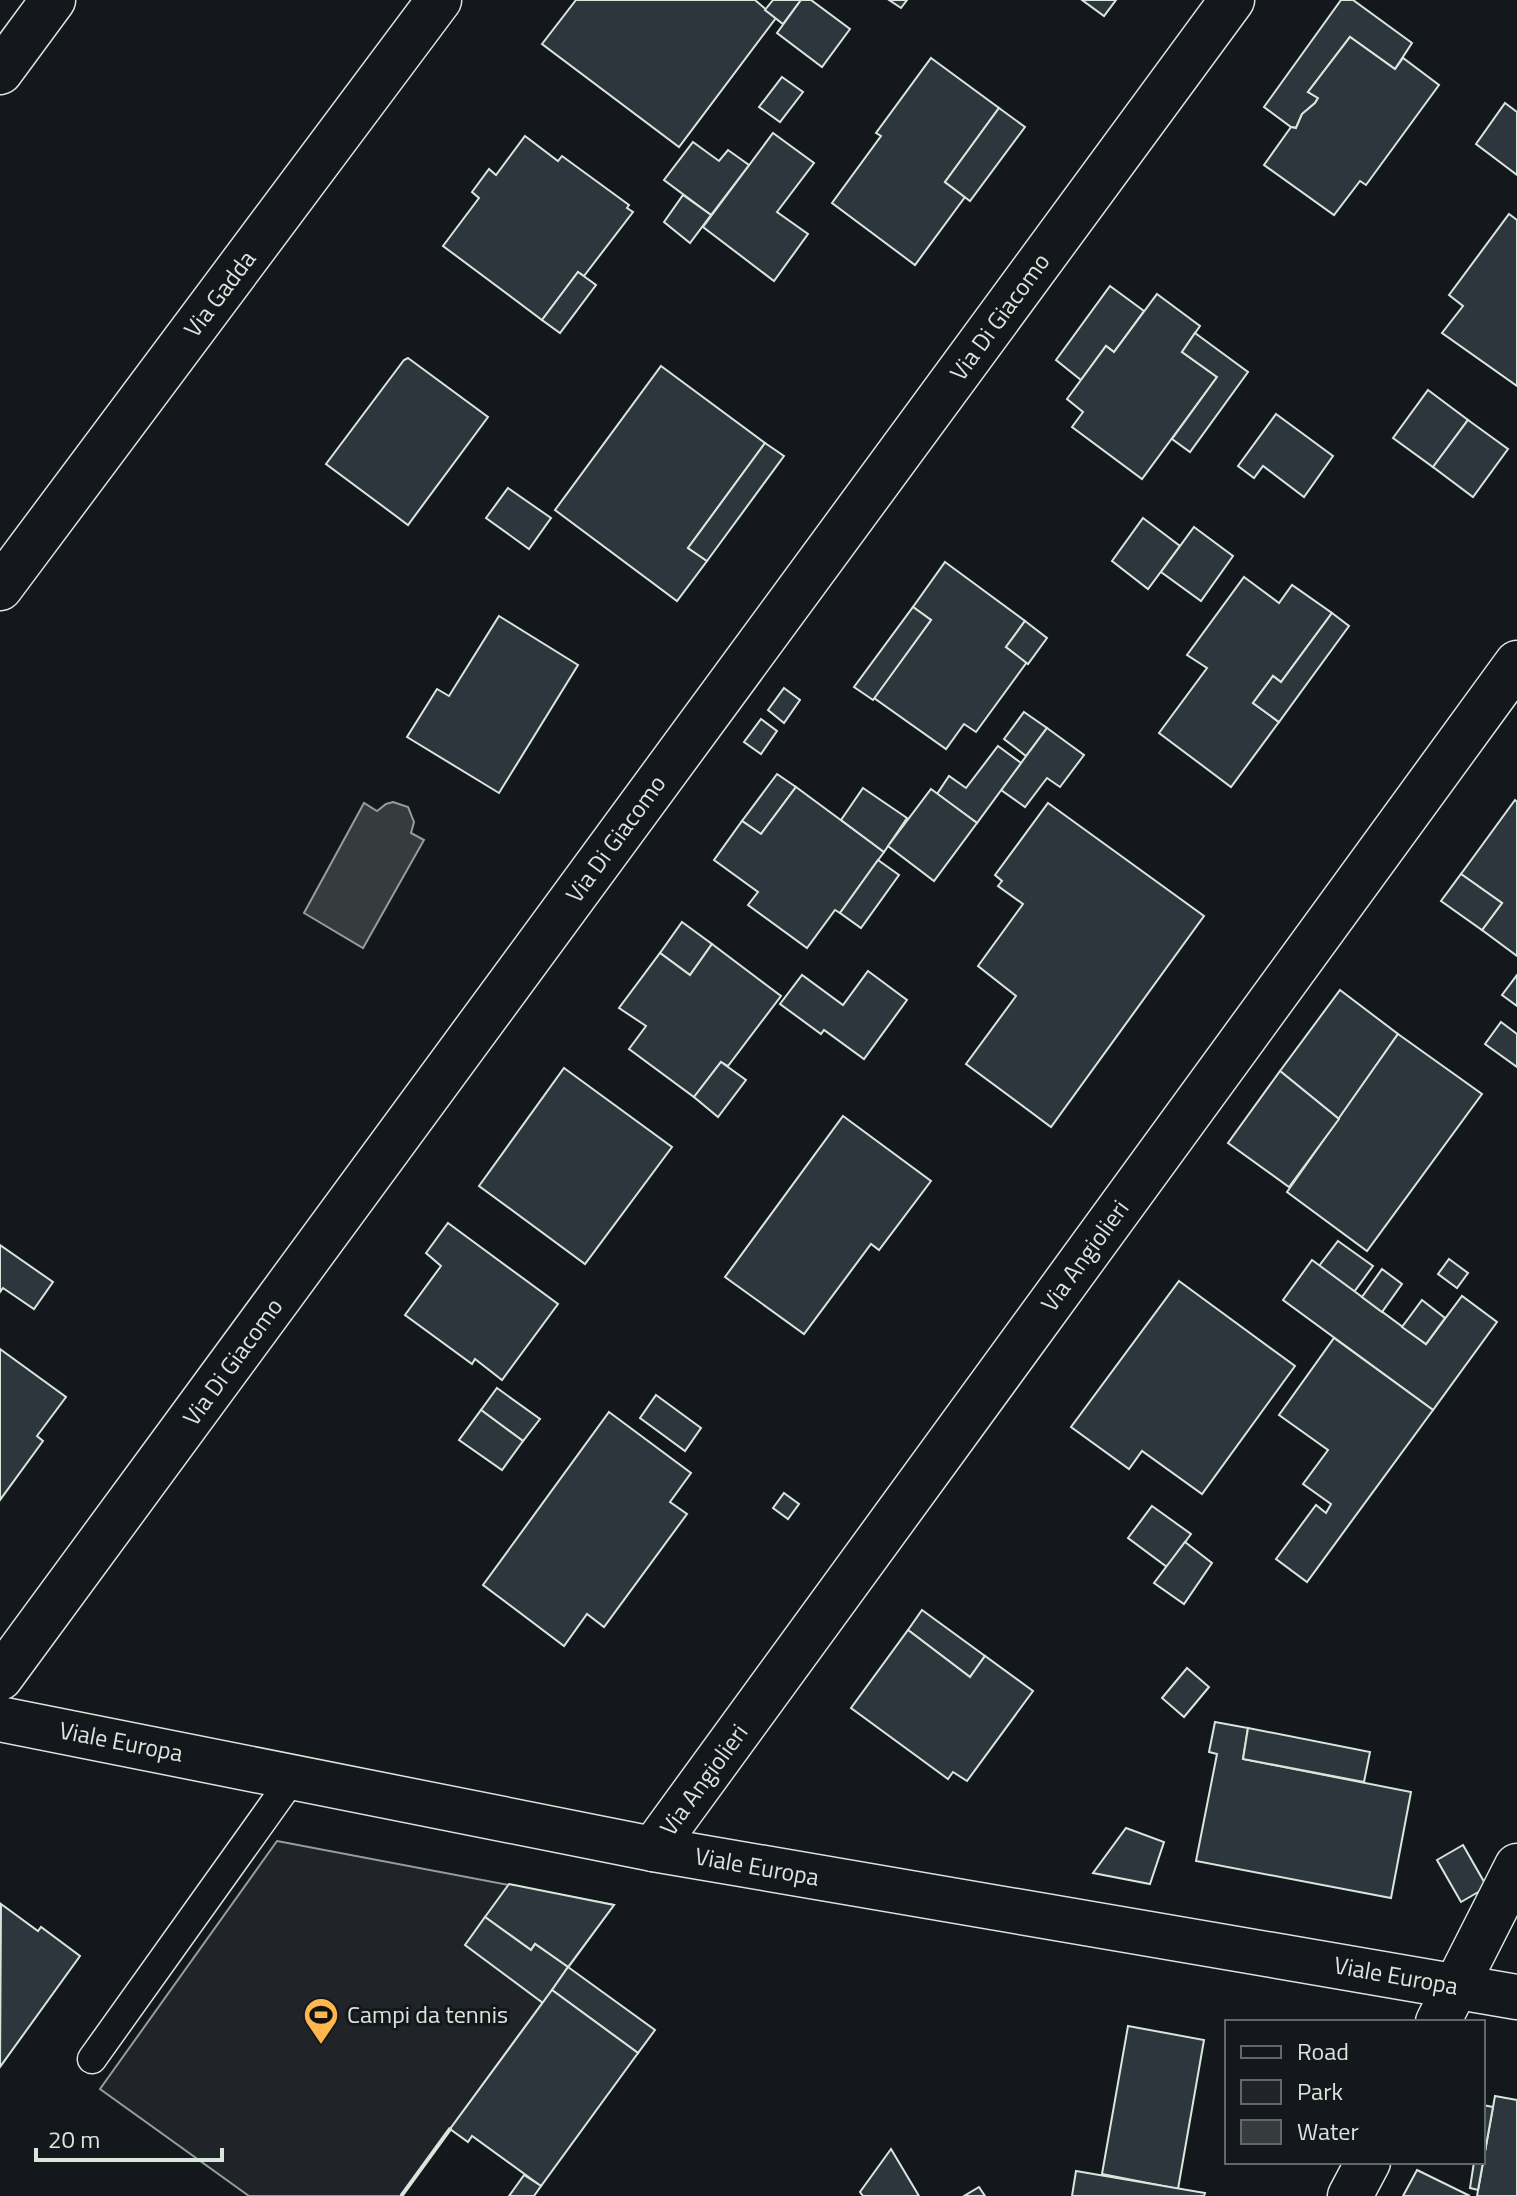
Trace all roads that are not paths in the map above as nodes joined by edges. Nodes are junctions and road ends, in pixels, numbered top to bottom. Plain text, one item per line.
1 (53, 0) edge
2 (439, 0) edge
3 (1232, 0) edge
4 (0, 72) edge
5 (0, 588) edge
6 (1517, 663) edge
7 (0, 1678) edge
8 (0, 1719) edge
9 (294, 1776) junction
10 (653, 1849) junction
11 (1517, 1866) edge
12 (1517, 1997) edge
13 (1447, 2004) edge
14 (92, 2059) dead end
15 (1367, 2164) edge
16 (1350, 2196) edge

1 - 4 street
2 - 5 street, Via Gadda
3 - 7 street, Via Di Giacomo
6 - 10 street, Via Angiolieri
8 - 9 street, Viale Europa
9 - 10 street, Viale Europa
9 - 14 lane
10 - 13 street, Viale Europa
11 - 13 street
12 - 13 street, Viale Europa
15 - 16 street

